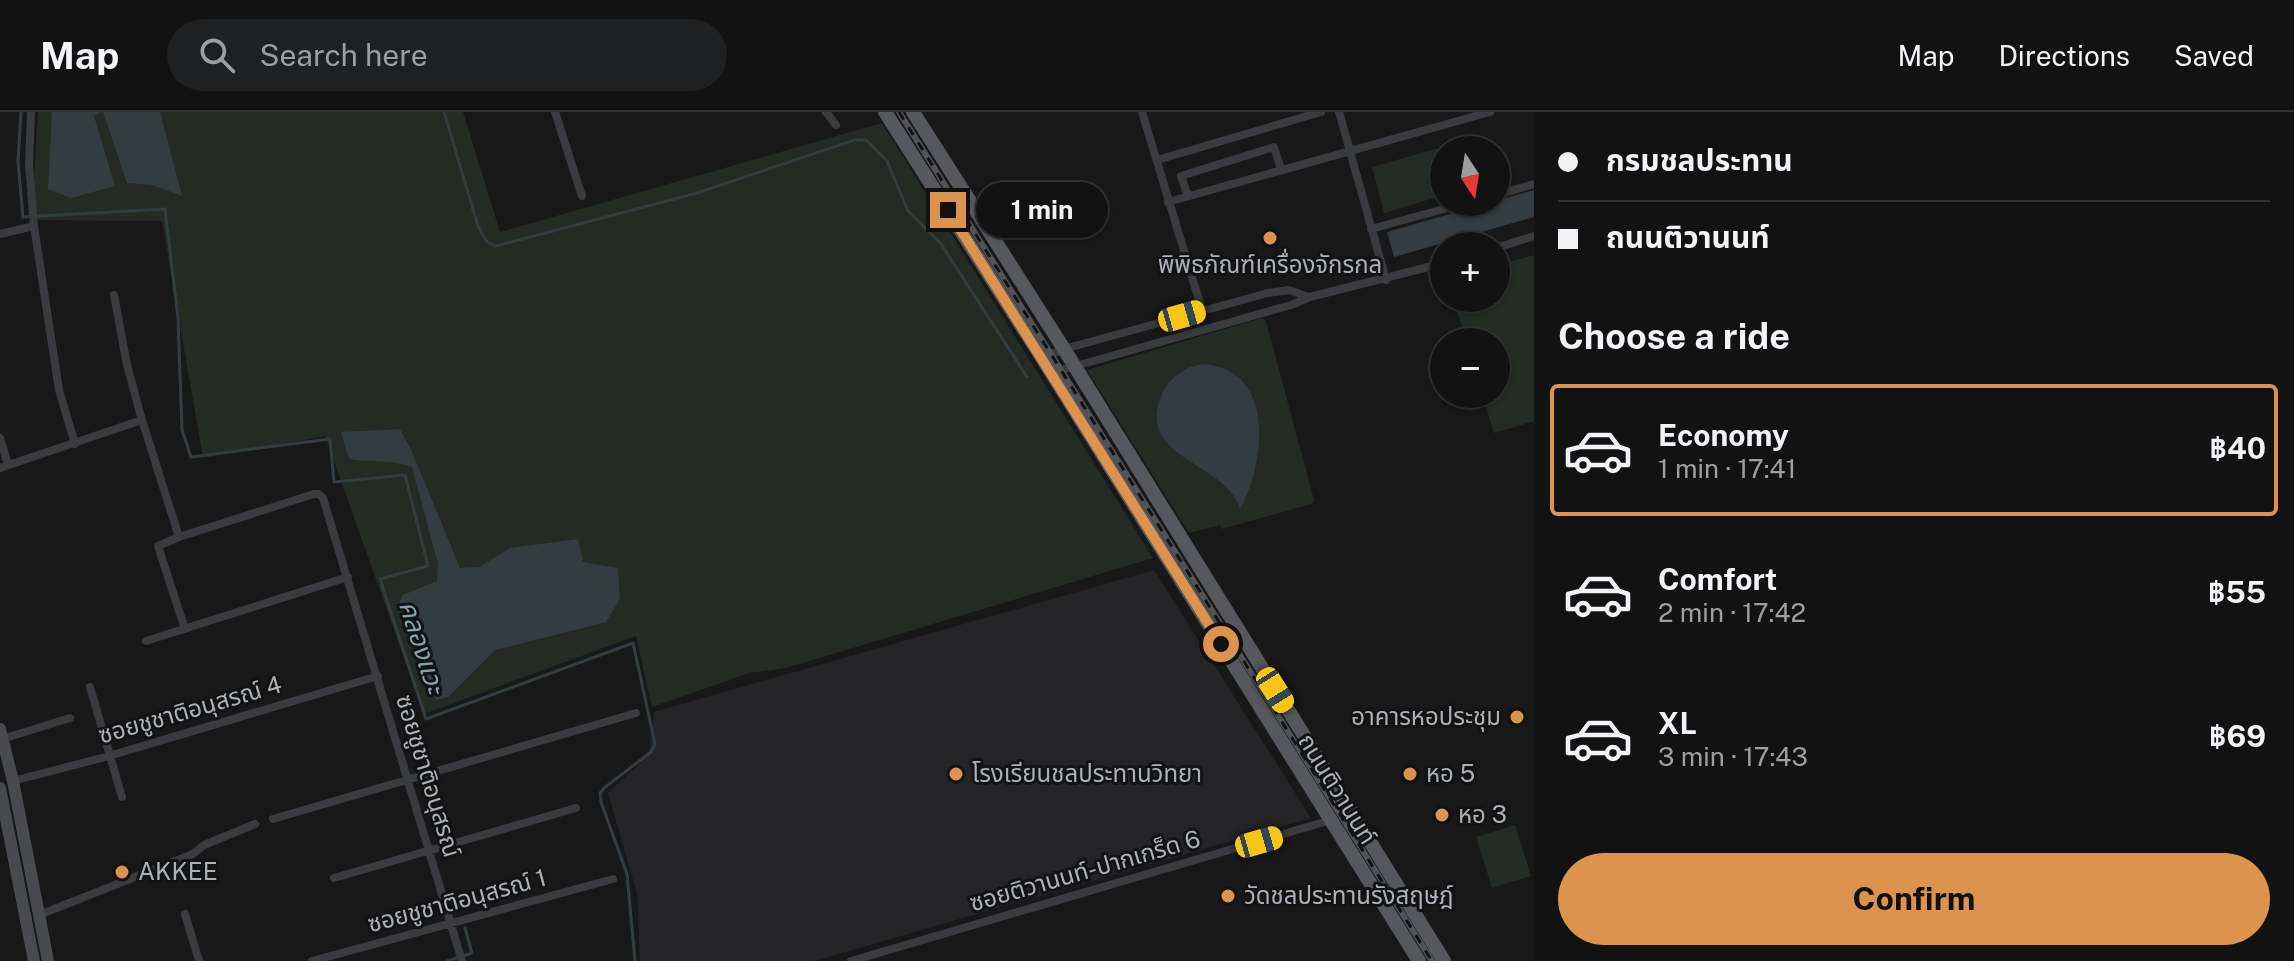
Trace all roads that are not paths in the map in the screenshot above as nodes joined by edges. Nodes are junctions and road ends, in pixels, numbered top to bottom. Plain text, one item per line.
1 (31, 112) edge
2 (555, 112) edge
3 (826, 112) edge
4 (885, 112) edge
5 (913, 112) edge
6 (1142, 112) edge
7 (1321, 112) edge
8 (1339, 112) edge
9 (1490, 112) edge
10 (836, 125) dead end
11 (1349, 150) junction
12 (1157, 160) junction
13 (1281, 169) junction
14 (1534, 184) edge
15 (1510, 191) edge
16 (582, 196) dead end
17 (1188, 196) junction
18 (1168, 202) junction
19 (1430, 213) edge
20 (34, 219) junction
21 (1371, 229) junction
22 (0, 234) edge
23 (1534, 236) edge
24 (1510, 244) edge
25 (1430, 267) edge
26 (1386, 280) junction
27 (114, 295) dead end
28 (1310, 297) junction
29 (1202, 310) junction
30 (1162, 321) junction
31 (1167, 340) junction
32 (1064, 349) junction
33 (1042, 358) junction
34 (1073, 365) junction
35 (1051, 373) junction
36 (142, 420) junction
37 (0, 438) edge
38 (75, 444) junction
39 (4, 466) edge
40 (179, 537) junction
41 (348, 577) junction
42 (185, 629) junction
43 (146, 641) dead end
44 (378, 676) junction
45 (90, 687) dead end
46 (636, 713) dead end
47 (70, 718) dead end
48 (1, 734) edge
49 (109, 756) junction
50 (409, 779) junction
51 (13, 781) junction
52 (0, 789) edge
53 (122, 797) dead end
54 (576, 808) dead end
55 (273, 819) dead end
56 (1331, 820) junction
57 (255, 824) dead end
58 (429, 848) junction
59 (1375, 851) junction
60 (1357, 862) junction
61 (334, 878) dead end
62 (613, 879) dead end
63 (185, 914) dead end
64 (39, 915) junction
65 (451, 923) junction
66 (461, 958) edge
67 (34, 961) edge
68 (48, 961) edge
69 (199, 961) edge
70 (312, 961) edge
71 (851, 961) edge
72 (1419, 961) edge
73 (1444, 961) edge

1 - 20 street
2 - 16 street
3 - 10 street
4 - 33 main road, ถนนติวานนท์
5 - 32 main road, ถนนติวานนท์
6 - 12 street
7 - 12 street
8 - 11 street
9 - 11 street
11 - 13 street
11 - 21 street
12 - 18 street
13 - 17 street
13 - 17 street
14 - 15 street
17 - 18 street
18 - 29 street
19 - 21 street
20 - 22 street
20 - 38 street
21 - 26 street
23 - 24 street
25 - 26 street
26 - 28 street
27 - 36 street
28 - 29 street
28 - 31 street
29 - 30 street
30 - 31 street
30 - 32 street
31 - 34 street
32 - 33 street
32 - 34 main road, ถนนติวานนท์
33 - 35 main road, ถนนติวานนท์
34 - 35 street
34 - 59 main road, ถนนติวานนท์
35 - 56 main road, ถนนติวานนท์
36 - 38 street
36 - 40 street
37 - 39 street
38 - 39 street
40 - 41 street, ซอยชูชาติอนุสรณ์
40 - 42 street
41 - 42 street
41 - 44 street, ซอยชูชาติอนุสรณ์
42 - 43 street
44 - 49 street, ซอยชูชาติอนุสรณ์ 4
44 - 50 street, ซอยชูชาติอนุสรณ์
45 - 49 street
46 - 50 street
47 - 48 street
48 - 51 main road
49 - 51 street, ซอยชูชาติอนุสรณ์ 4
49 - 53 street
50 - 55 street
50 - 58 street, ซอยชูชาติอนุสรณ์
51 - 64 main road
52 - 67 main road
54 - 58 street
56 - 60 main road, ถนนติวานนท์
56 - 71 street, ซอยติวานนท์-ปากเกร็ด 6
57 - 64 street
58 - 61 street
58 - 65 street, ซอยชูชาติอนุสรณ์
59 - 60 main road
59 - 73 main road, ถนนติวานนท์
60 - 72 main road, ถนนติวานนท์
62 - 65 street, ซอยชูชาติอนุสรณ์ 1
63 - 69 street
64 - 68 main road
65 - 66 street, ซอยชูชาติอนุสรณ์
65 - 70 street, ซอยชูชาติอนุสรณ์ 1

